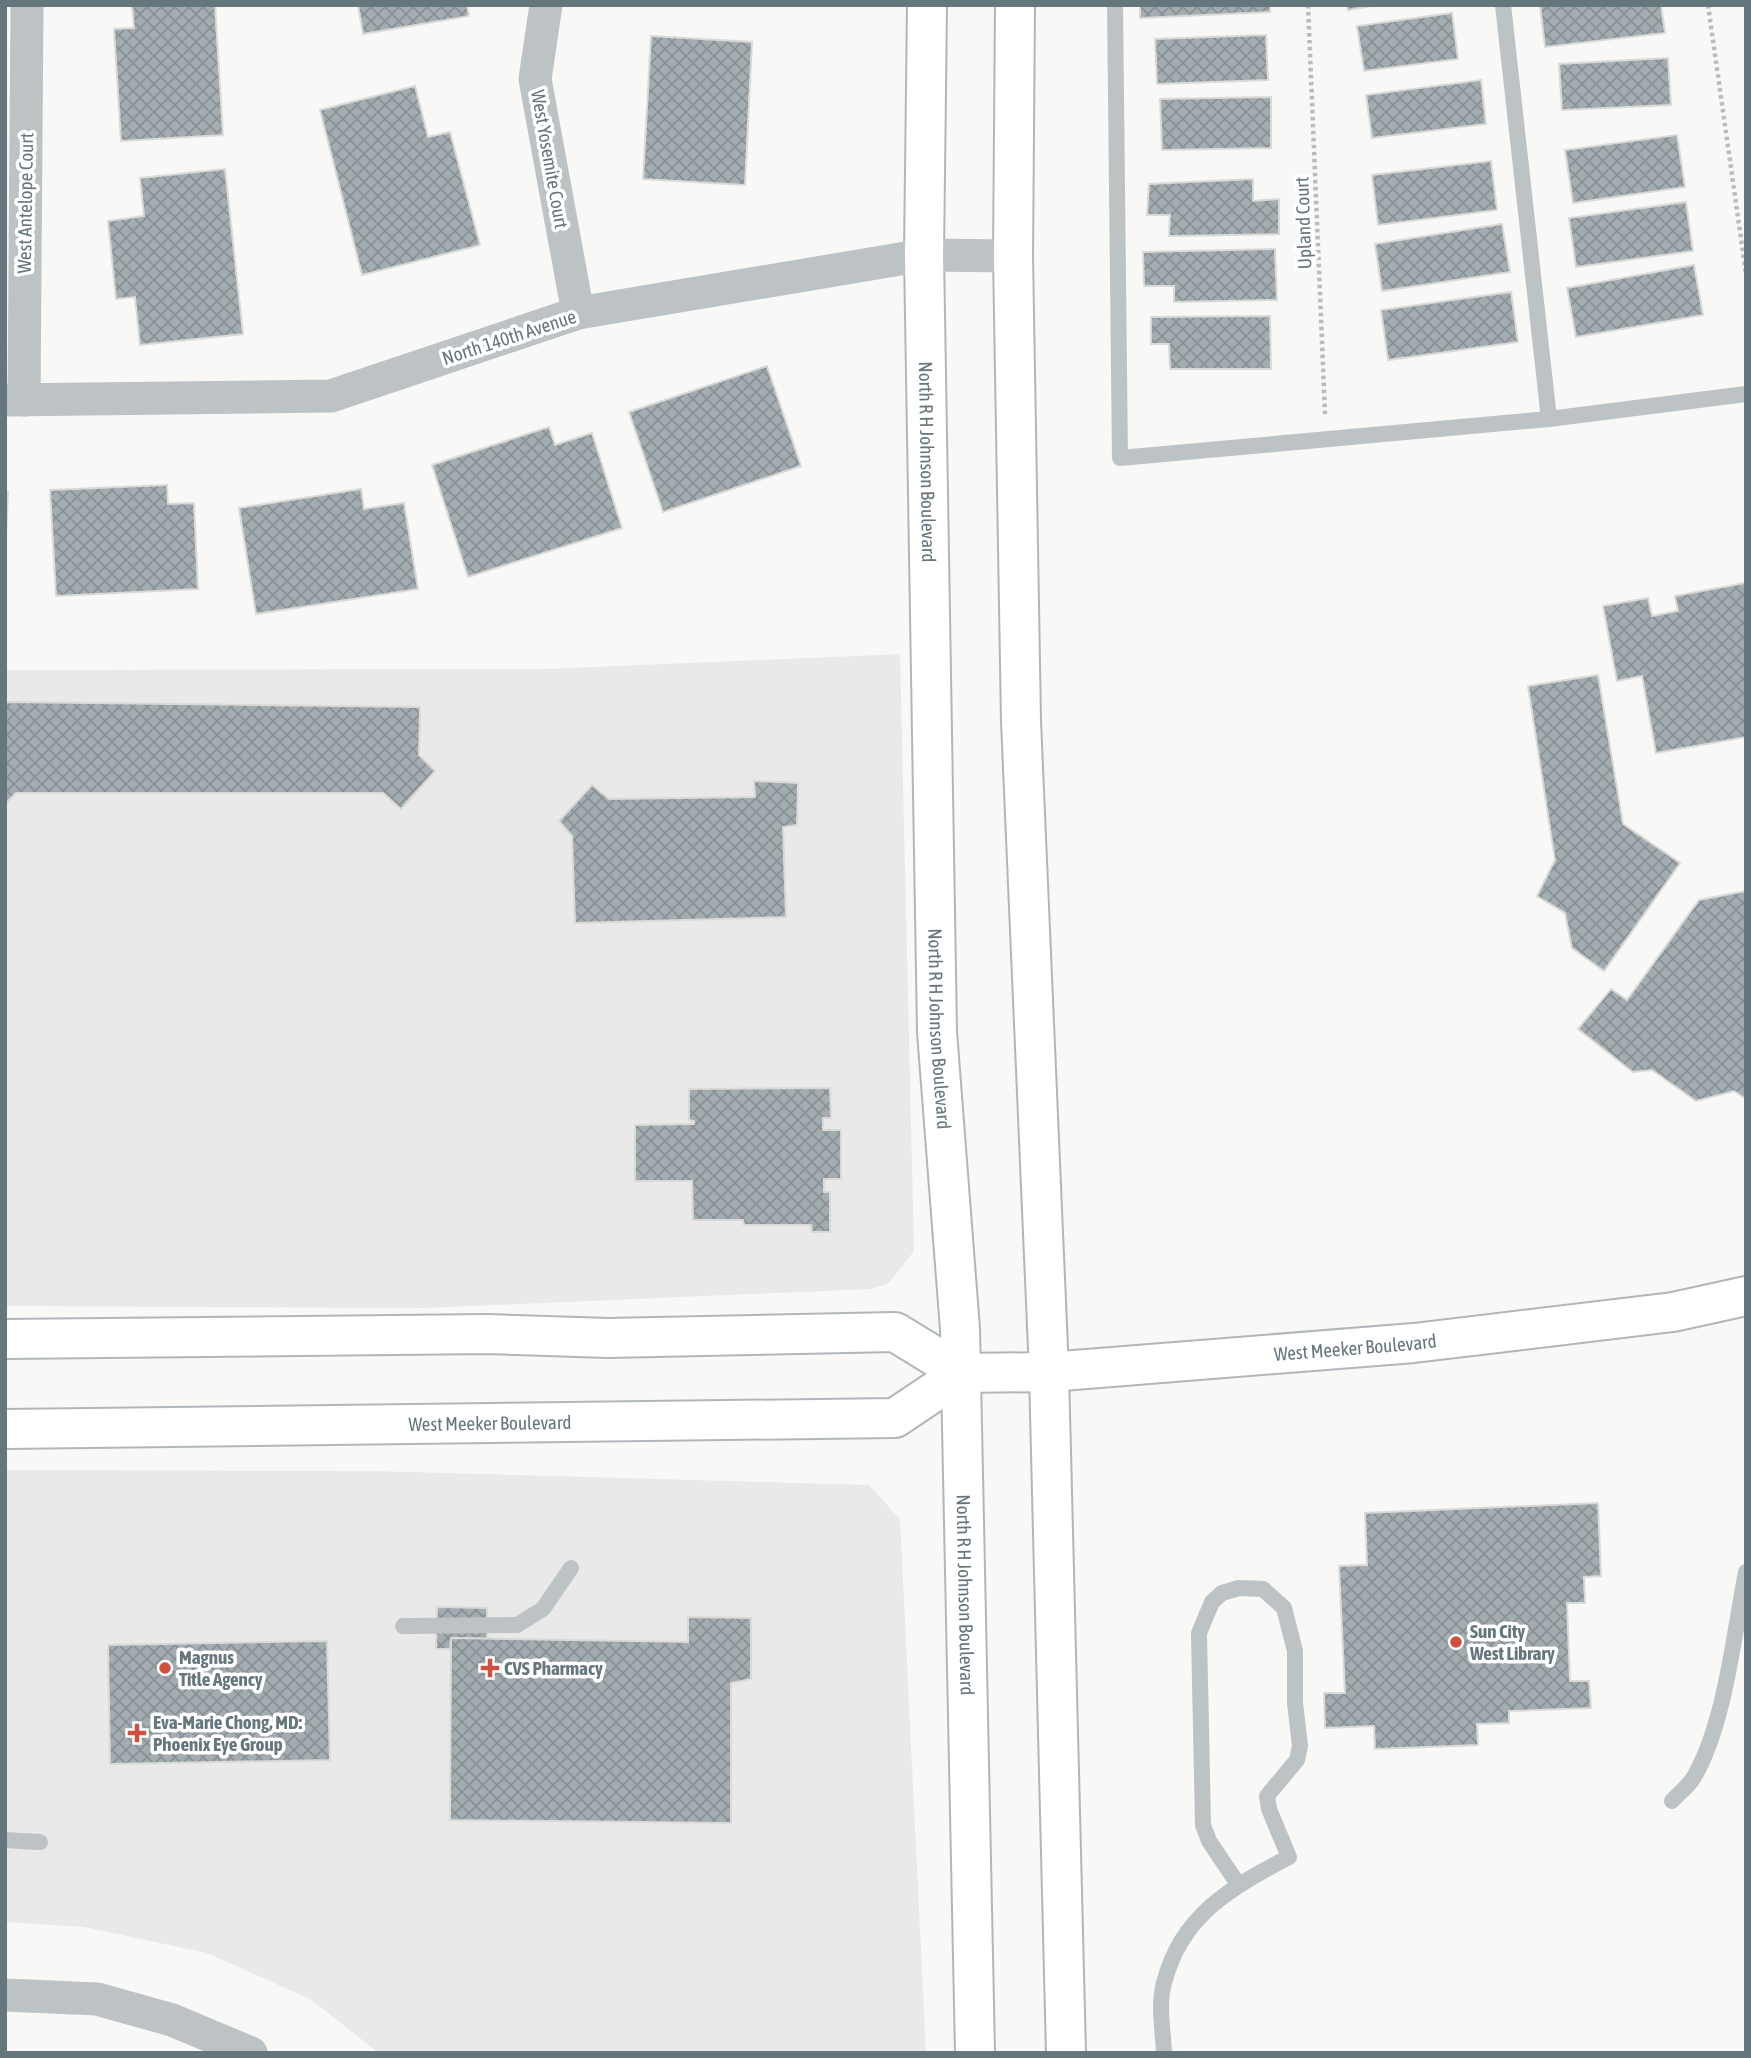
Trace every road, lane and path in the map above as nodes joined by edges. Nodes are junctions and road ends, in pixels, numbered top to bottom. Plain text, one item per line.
1 (27, 5) edge
2 (546, 5) edge
3 (927, 5) edge
4 (1014, 5) edge
5 (1115, 5) edge
6 (1308, 5) edge
7 (1503, 5) edge
8 (1708, 5) edge
9 (924, 255) junction
10 (1013, 256) junction
11 (1746, 274) edge
12 (578, 313) junction
13 (1746, 394) edge
14 (14, 400) edge
15 (1549, 419) junction
16 (1326, 439) junction
17 (1746, 1296) edge
18 (5, 1339) edge
19 (1049, 1372) junction
20 (962, 1373) junction
21 (5, 1429) edge
22 (571, 1568) dead end
23 (1746, 1572) edge
24 (404, 1626) dead end
25 (1672, 1801) dead end
26 (5, 1840) edge
27 (40, 1842) dead end
28 (1238, 1884) junction
29 (5, 1995) edge
30 (251, 2053) edge
31 (975, 2053) edge
32 (1066, 2053) edge
33 (1164, 2053) edge

1 - 14 street, West Antelope Court
2 - 12 street, West Yosemite Court
3 - 9 main road, North R H Johnson Boulevard
4 - 10 main road
5 - 16 lane
6 - 16 path, Upland Court
7 - 15 lane
8 - 11 path
9 - 10 street, North 140th Avenue
9 - 12 street, North 140th Avenue
9 - 20 main road, North R H Johnson Boulevard
10 - 19 main road
12 - 14 street, North 140th Avenue
13 - 15 lane
15 - 16 lane
17 - 19 main road, West Meeker Boulevard
18 - 20 main road
19 - 20 main road, West Meeker Boulevard
19 - 32 main road
20 - 21 main road, West Meeker Boulevard
20 - 31 main road, North R H Johnson Boulevard
22 - 24 lane
23 - 25 lane
26 - 27 lane
28 - 28 lane
28 - 33 lane
29 - 30 street

